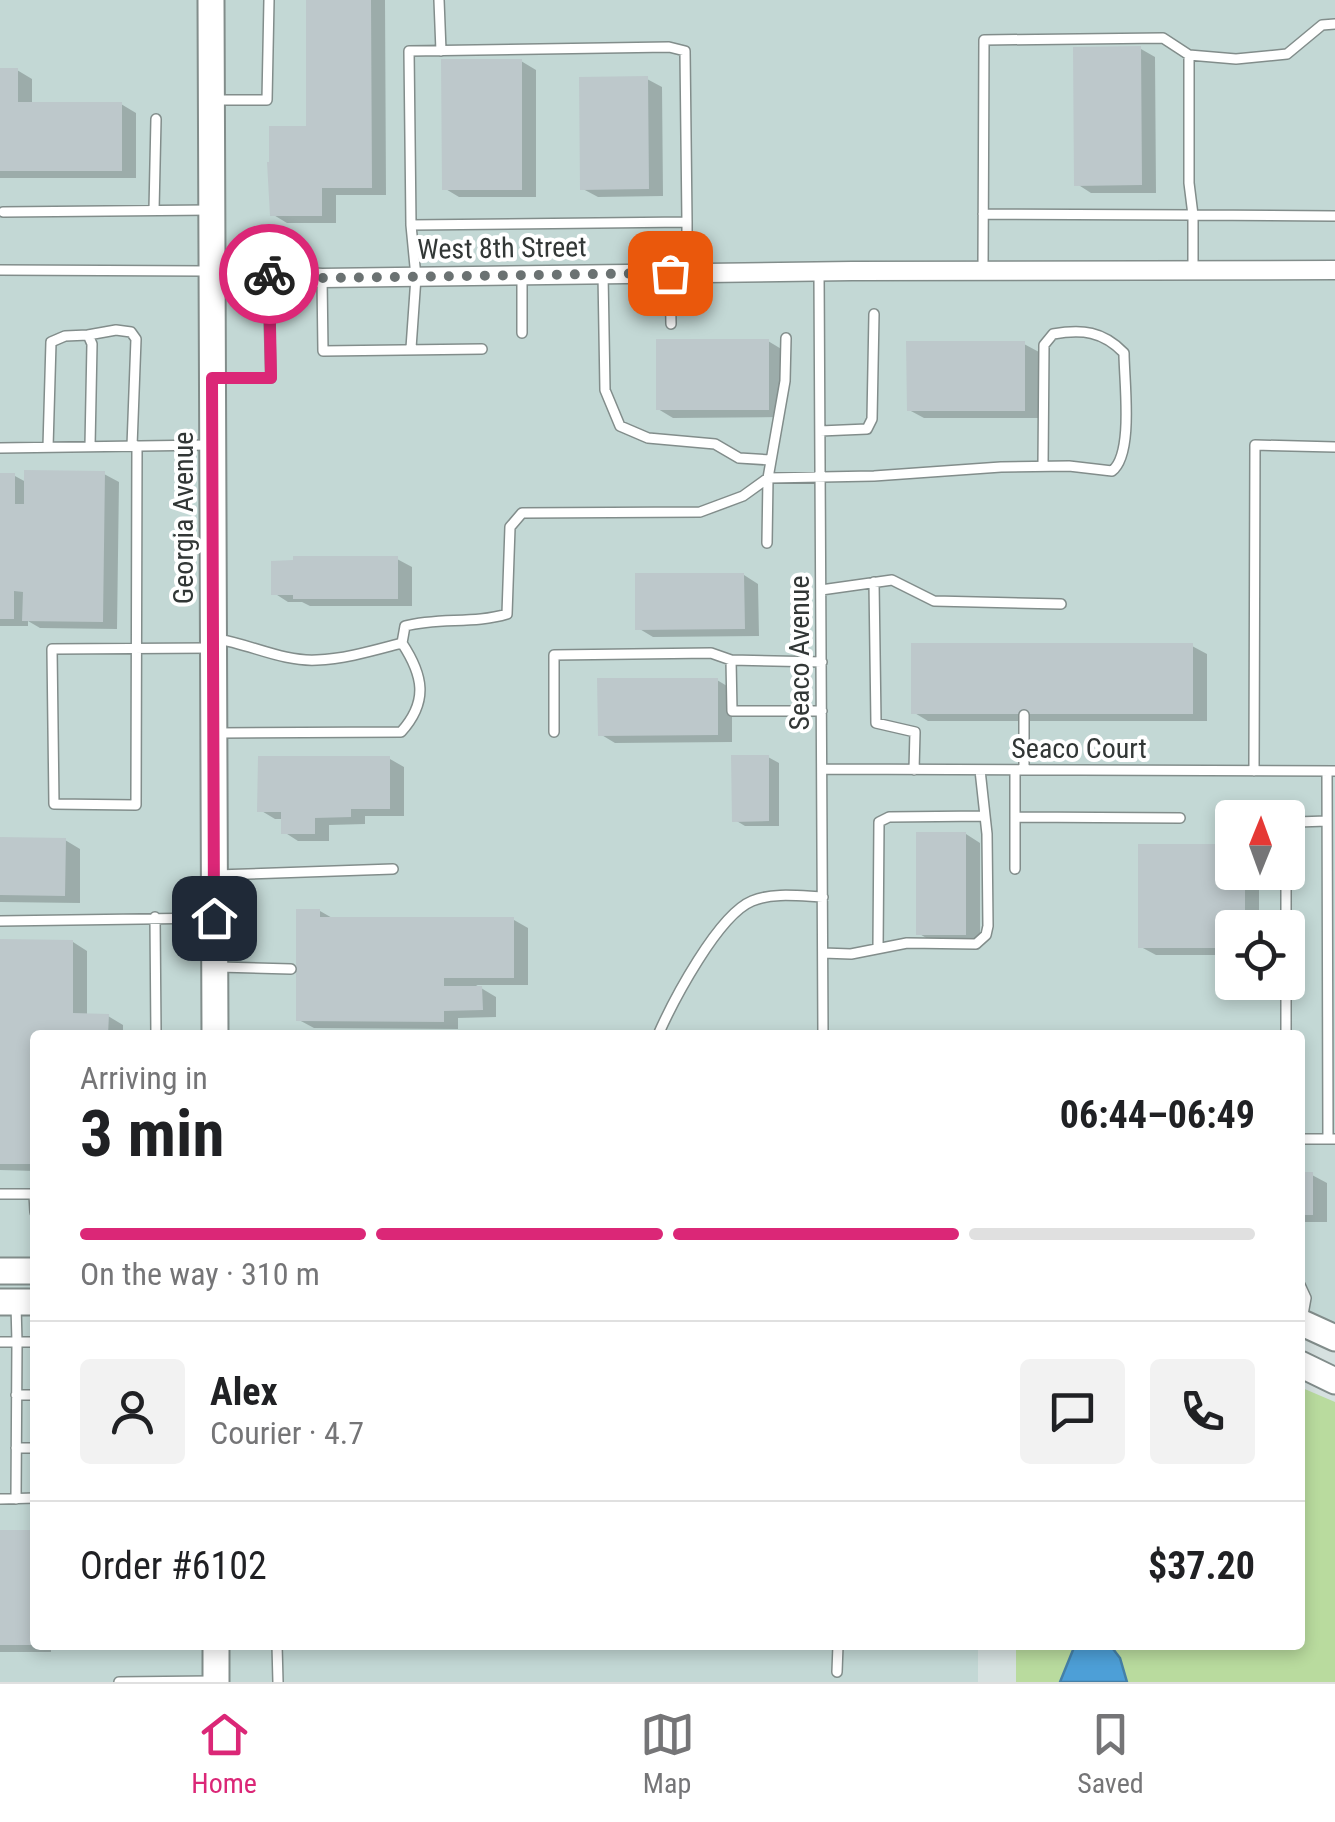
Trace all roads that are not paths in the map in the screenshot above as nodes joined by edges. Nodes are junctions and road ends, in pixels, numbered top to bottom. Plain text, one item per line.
1 (212, 0) edge
2 (270, 0) edge
3 (439, 0) edge
4 (1335, 24) edge
5 (441, 50) junction
6 (1189, 55) junction
7 (212, 100) junction
8 (156, 119) dead end
9 (154, 210) junction
10 (212, 210) junction
11 (4, 212) dead end
12 (983, 214) junction
13 (1193, 215) junction
14 (1335, 216) edge
15 (687, 222) junction
16 (411, 225) junction
17 (0, 270) edge
18 (1193, 270) junction
19 (1335, 270) edge
20 (212, 271) junction
21 (819, 271) junction
22 (983, 271) junction
23 (678, 273) junction
24 (268, 274) junction
25 (603, 274) junction
26 (522, 275) junction
27 (416, 276) junction
28 (322, 278) junction
29 (874, 314) dead end
30 (672, 324) dead end
31 (522, 333) dead end
32 (88, 335) junction
33 (786, 338) dead end
34 (411, 348) junction
35 (482, 349) dead end
36 (212, 378) junction
37 (820, 431) junction
38 (213, 445) junction
39 (90, 446) junction
40 (135, 446) junction
41 (48, 447) junction
42 (1335, 447) edge
43 (0, 448) edge
44 (770, 460) junction
45 (1043, 466) junction
46 (768, 478) junction
47 (820, 478) junction
48 (767, 543) dead end
49 (874, 582) junction
50 (822, 590) junction
51 (1061, 604) dead end
52 (213, 643) junction
53 (402, 643) junction
54 (136, 648) junction
55 (731, 660) junction
56 (822, 662) junction
57 (822, 711) junction
58 (1024, 715) dead end
59 (554, 732) dead end
60 (213, 733) junction
61 (823, 769) junction
62 (914, 770) junction
63 (980, 770) junction
64 (1019, 770) junction
65 (1254, 770) junction
66 (1331, 771) edge
67 (985, 816) junction
68 (1015, 816) junction
69 (1180, 818) dead end
70 (1327, 821) junction
71 (1305, 822) edge
72 (393, 869) dead end
73 (1015, 869) dead end
74 (213, 875) junction
75 (823, 897) junction
76 (155, 917) junction
77 (214, 918) junction
78 (0, 920) edge
79 (878, 948) junction
80 (823, 954) junction
81 (215, 968) junction
82 (292, 968) dead end
83 (1286, 1000) edge
84 (156, 1030) edge
85 (215, 1030) edge
86 (660, 1030) edge
87 (823, 1030) edge
88 (1286, 1030) edge
89 (1305, 1139) edge
90 (1332, 1139) edge
91 (0, 1194) edge
92 (30, 1194) edge
93 (0, 1271) edge
94 (30, 1272) edge
95 (17, 1302) edge
96 (1305, 1324) edge
97 (1335, 1338) edge
98 (0, 1342) edge
99 (16, 1342) junction
100 (30, 1342) edge
101 (1305, 1366) edge
102 (1335, 1380) edge
103 (16, 1395) junction
104 (30, 1395) edge
105 (16, 1448) junction
106 (30, 1448) edge
107 (0, 1498) edge
108 (16, 1498) junction
109 (30, 1498) edge
110 (216, 1650) edge
111 (277, 1650) edge
112 (838, 1650) edge
113 (838, 1672) dead end
114 (119, 1682) edge
115 (216, 1682) edge
116 (278, 1682) edge

1 - 7 street, Georgia Avenue
2 - 7 lane
3 - 5 lane
4 - 6 lane
5 - 15 lane
5 - 16 lane
6 - 12 lane
6 - 13 lane
7 - 10 street, Georgia Avenue
8 - 9 lane
9 - 10 lane
9 - 11 lane
10 - 20 street, Georgia Avenue
12 - 13 lane
12 - 22 lane
13 - 14 lane
13 - 18 lane
15 - 16 lane
15 - 23 lane
16 - 27 lane
17 - 20 lane
18 - 19 street, West 8th Street
18 - 22 street, West 8th Street
20 - 24 street, West 8th Street
20 - 36 street, Georgia Avenue
21 - 22 street, West 8th Street
21 - 23 street, West 8th Street
21 - 37 lane, Seaco Avenue
23 - 25 street, West 8th Street
23 - 30 lane
24 - 28 street, West 8th Street
24 - 36 lane
25 - 26 street, West 8th Street
25 - 44 lane
26 - 27 street, West 8th Street
26 - 31 lane
27 - 28 street, West 8th Street
27 - 34 lane
28 - 34 lane
29 - 37 lane
32 - 39 lane
32 - 40 lane
32 - 41 lane
33 - 44 lane
34 - 35 lane
36 - 38 street, Georgia Avenue
37 - 47 lane, Seaco Avenue
38 - 40 lane
38 - 52 street, Georgia Avenue
39 - 40 lane
39 - 41 lane
40 - 54 lane
41 - 43 lane
42 - 65 lane
44 - 46 lane
45 - 45 lane
45 - 47 lane
46 - 47 lane
46 - 48 lane
46 - 53 lane
47 - 50 lane, Seaco Avenue
49 - 50 lane
49 - 51 lane
49 - 62 lane
50 - 56 lane, Seaco Avenue
52 - 53 lane
52 - 54 lane
52 - 60 street, Georgia Avenue
53 - 60 lane
54 - 54 lane
55 - 56 lane
55 - 57 lane
55 - 59 lane
56 - 57 lane, Seaco Avenue
57 - 61 lane, Seaco Avenue
58 - 64 lane
60 - 74 street, Georgia Avenue
61 - 62 lane, Seaco Court
61 - 75 lane, Seaco Avenue
62 - 63 lane, Seaco Court
63 - 64 lane, Seaco Court
63 - 67 lane
64 - 65 lane, Seaco Court
64 - 68 lane
65 - 66 lane, Seaco Court
66 - 70 lane
67 - 79 lane
67 - 79 lane
68 - 69 lane
68 - 73 lane
70 - 71 lane
70 - 90 lane
72 - 74 lane
74 - 77 street, Georgia Avenue
75 - 80 lane, Seaco Avenue
75 - 86 lane
76 - 77 lane
76 - 78 lane
76 - 84 lane
77 - 81 street, Georgia Avenue
79 - 80 lane
80 - 87 lane, Seaco Avenue
81 - 82 lane
81 - 85 street, Georgia Avenue
83 - 88 lane
89 - 90 lane
91 - 92 lane
93 - 94 street
95 - 99 lane
96 - 97 street
98 - 99 lane
99 - 100 lane
99 - 103 lane
101 - 102 street
103 - 104 lane
103 - 105 lane
105 - 106 lane
105 - 108 lane
107 - 108 lane
108 - 109 lane
110 - 115 street
111 - 116 lane
112 - 113 lane
114 - 115 lane

